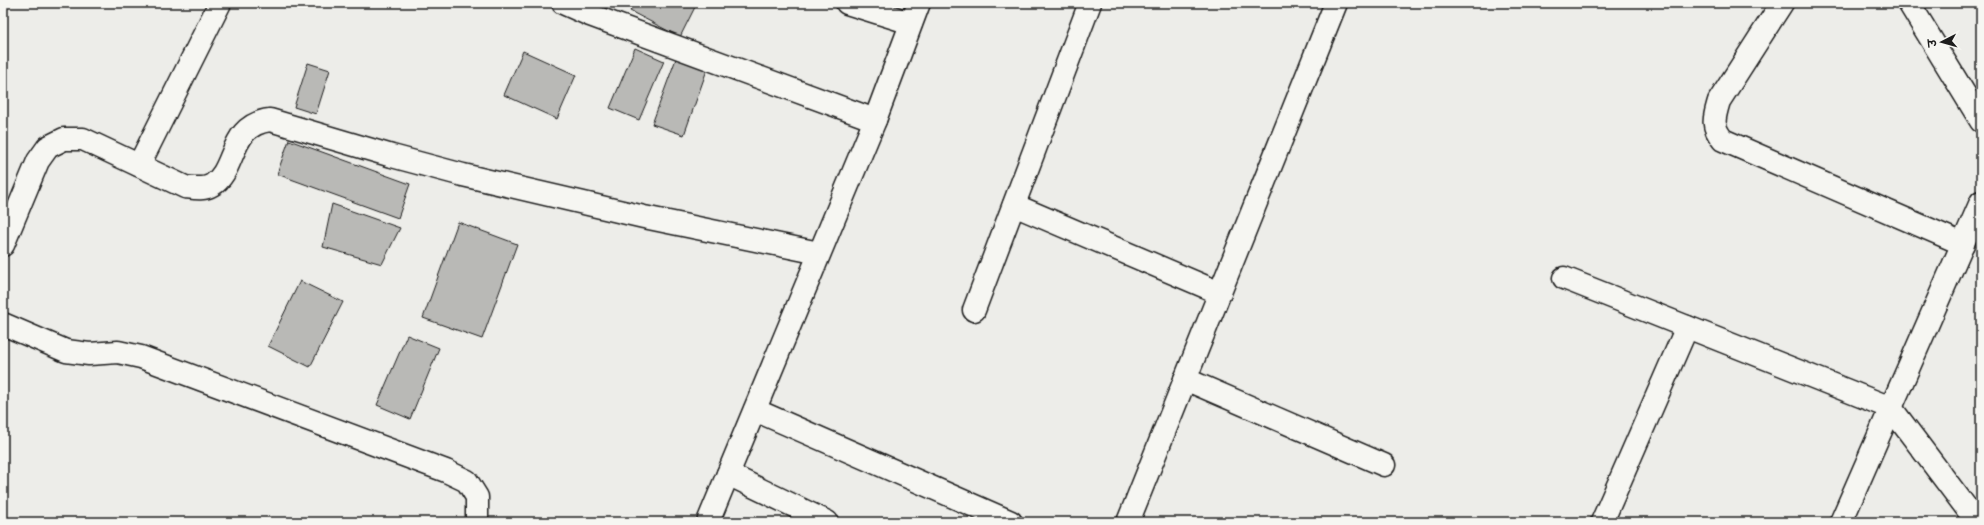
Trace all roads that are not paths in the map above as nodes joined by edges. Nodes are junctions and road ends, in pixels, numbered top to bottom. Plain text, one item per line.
1 (220, 3) edge
2 (563, 3) edge
3 (847, 3) edge
4 (919, 3) edge
5 (1090, 3) edge
6 (1336, 3) edge
7 (1782, 3) edge
8 (1909, 3) edge
9 (911, 23) junction
10 (875, 120) junction
11 (1981, 121) edge
12 (139, 165) junction
13 (1981, 202) edge
14 (1014, 205) junction
15 (1963, 244) junction
16 (3, 245) edge
17 (819, 253) junction
18 (1564, 278) dead end
19 (1220, 293) junction
20 (974, 310) dead end
21 (3, 324) edge
22 (1687, 327) junction
23 (1186, 379) junction
24 (1891, 408) junction
25 (755, 410) junction
26 (1384, 465) dead end
27 (728, 474) junction
28 (477, 522) edge
29 (708, 522) edge
30 (827, 522) edge
31 (1011, 522) edge
32 (1128, 522) edge
33 (1602, 522) edge
34 (1841, 522) edge
35 (1978, 522) edge

1 - 12 main road
2 - 10 main road
3 - 9 main road
4 - 9 main road
5 - 14 main road
6 - 19 main road
7 - 15 main road
8 - 11 main road
9 - 10 main road
10 - 17 main road
12 - 16 main road
12 - 17 main road
13 - 15 main road
14 - 19 main road
14 - 20 main road
15 - 24 main road
17 - 25 main road
18 - 22 main road
19 - 23 main road
21 - 28 main road
22 - 24 main road
22 - 33 main road
23 - 26 main road
23 - 32 main road
24 - 34 main road
24 - 35 main road
25 - 27 main road
25 - 31 main road
27 - 29 main road
27 - 30 main road

